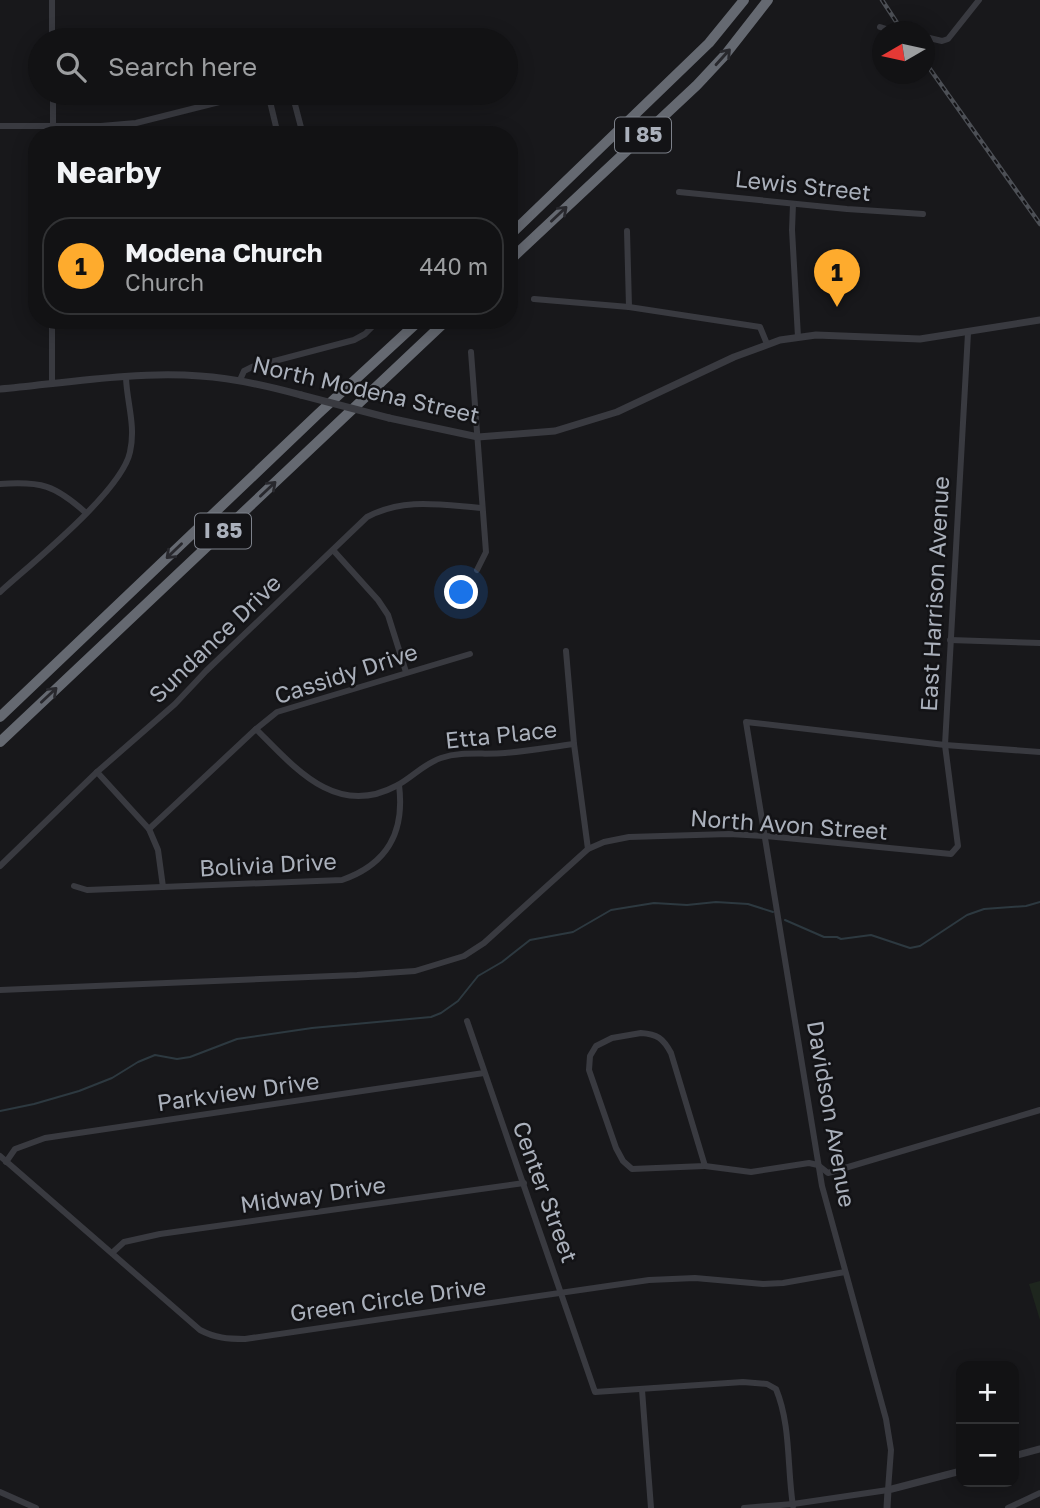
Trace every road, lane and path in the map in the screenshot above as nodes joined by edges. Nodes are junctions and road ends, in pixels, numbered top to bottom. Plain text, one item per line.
1 (52, 0) edge
2 (744, 0) edge
3 (768, 0) edge
4 (979, 0) edge
5 (52, 28) edge
6 (935, 39) edge
7 (53, 105) edge
8 (207, 105) edge
9 (271, 105) edge
10 (295, 105) edge
11 (0, 126) edge
12 (53, 126) junction
13 (276, 126) edge
14 (301, 126) edge
15 (679, 192) dead end
16 (793, 204) junction
17 (923, 214) dead end
18 (518, 227) edge
19 (626, 231) dead end
20 (518, 253) edge
21 (534, 299) dead end
22 (629, 307) junction
23 (1040, 320) edge
24 (52, 329) edge
25 (370, 329) edge
26 (410, 329) edge
27 (437, 329) edge
28 (968, 333) junction
29 (798, 337) junction
30 (767, 344) junction
31 (471, 352) dead end
32 (126, 378) junction
33 (240, 380) junction
34 (52, 384) junction
35 (0, 388) edge
36 (478, 438) junction
37 (0, 484) edge
38 (482, 508) junction
39 (86, 513) junction
40 (333, 550) junction
41 (477, 570) dead end
42 (0, 592) edge
43 (950, 639) junction
44 (1040, 643) edge
45 (566, 651) dead end
46 (470, 654) dead end
47 (406, 672) junction
48 (0, 717) edge
49 (256, 729) junction
50 (0, 742) edge
51 (574, 744) junction
52 (945, 745) junction
53 (1040, 752) edge
54 (97, 772) junction
55 (399, 785) junction
56 (149, 829) junction
57 (766, 835) junction
58 (588, 849) junction
59 (951, 854) joint
60 (0, 866) edge
61 (74, 886) dead end
62 (163, 887) junction
63 (0, 990) edge
64 (467, 1021) dead end
65 (484, 1073) junction
66 (1040, 1110) edge
67 (0, 1156) edge
68 (6, 1162) junction
69 (818, 1165) junction
70 (705, 1166) junction
71 (524, 1183) junction
72 (111, 1253) junction
73 (845, 1272) junction
74 (562, 1291) junction
75 (642, 1390) junction
76 (1040, 1449) edge
77 (1019, 1455) edge
78 (956, 1472) edge
79 (888, 1490) junction
80 (0, 1492) edge
81 (1040, 1493) edge
82 (793, 1506) edge
83 (36, 1508) edge
84 (651, 1508) edge
85 (744, 1508) edge
86 (887, 1508) edge
87 (1008, 1508) edge

1 - 5 street
2 - 18 highway, I 85
20 -> 3 highway, I 85
4 - 6 street
7 - 12 street
8 - 12 street
9 - 13 street
10 - 14 street
11 - 12 street
15 - 16 street, Lewis Street
16 - 17 street, Lewis Street
16 - 29 street
19 - 22 street
21 - 22 street
22 - 30 street
23 - 28 street, North Modena Street
24 - 34 street
25 - 33 street
26 -> 48 highway, I 85
50 -> 27 highway, I 85
28 - 29 street, North Modena Street
28 - 43 street, East Harrison Avenue
29 - 30 street, North Modena Street
30 - 36 street, North Modena Street
31 - 36 street
32 - 33 street, North Modena Street
32 - 34 street, North Modena Street
32 - 39 street
33 - 36 street, North Modena Street, bridge
34 - 35 street, North Modena Street
36 - 38 street
37 - 39 street
38 - 40 street, Sundance Drive
38 - 41 street
39 - 42 street
40 - 47 street
40 - 54 street, Sundance Drive
43 - 44 street
43 - 52 street, East Harrison Avenue
45 - 51 street
46 - 47 street, Cassidy Drive
47 - 49 street, Cassidy Drive
49 - 55 street, Etta Place
49 - 56 street, Cassidy Drive
51 - 55 street, Etta Place
51 - 58 street
52 - 53 street
52 - 57 street, Davidson Avenue
52 - 59 street, East Harrison Avenue
54 - 56 street
54 - 60 street, Sundance Drive
55 - 62 street, Bolivia Drive
56 - 62 street
57 - 58 street, North Avon Street
57 - 59 street, North Avon Street
57 - 69 street, Davidson Avenue
58 - 63 street, North Avon Street
61 - 62 street, Bolivia Drive
64 - 65 street, Center Street
65 - 68 street, Parkview Drive
65 - 71 street, Center Street
66 - 69 street
67 - 68 street, Green Circle Drive
68 - 72 street, Green Circle Drive
69 - 70 street
69 - 73 street, Davidson Avenue
70 - 70 street
71 - 72 street, Midway Drive
71 - 74 street, Center Street
72 - 74 street, Green Circle Drive
73 - 74 street, Green Circle Drive
73 - 79 street, Davidson Avenue
74 - 75 street, Center Street
75 - 82 street
75 - 84 street
76 - 77 street
78 - 79 street
79 - 82 street
79 - 86 street, Davidson Avenue
80 - 83 street
81 - 87 street
82 - 85 street

